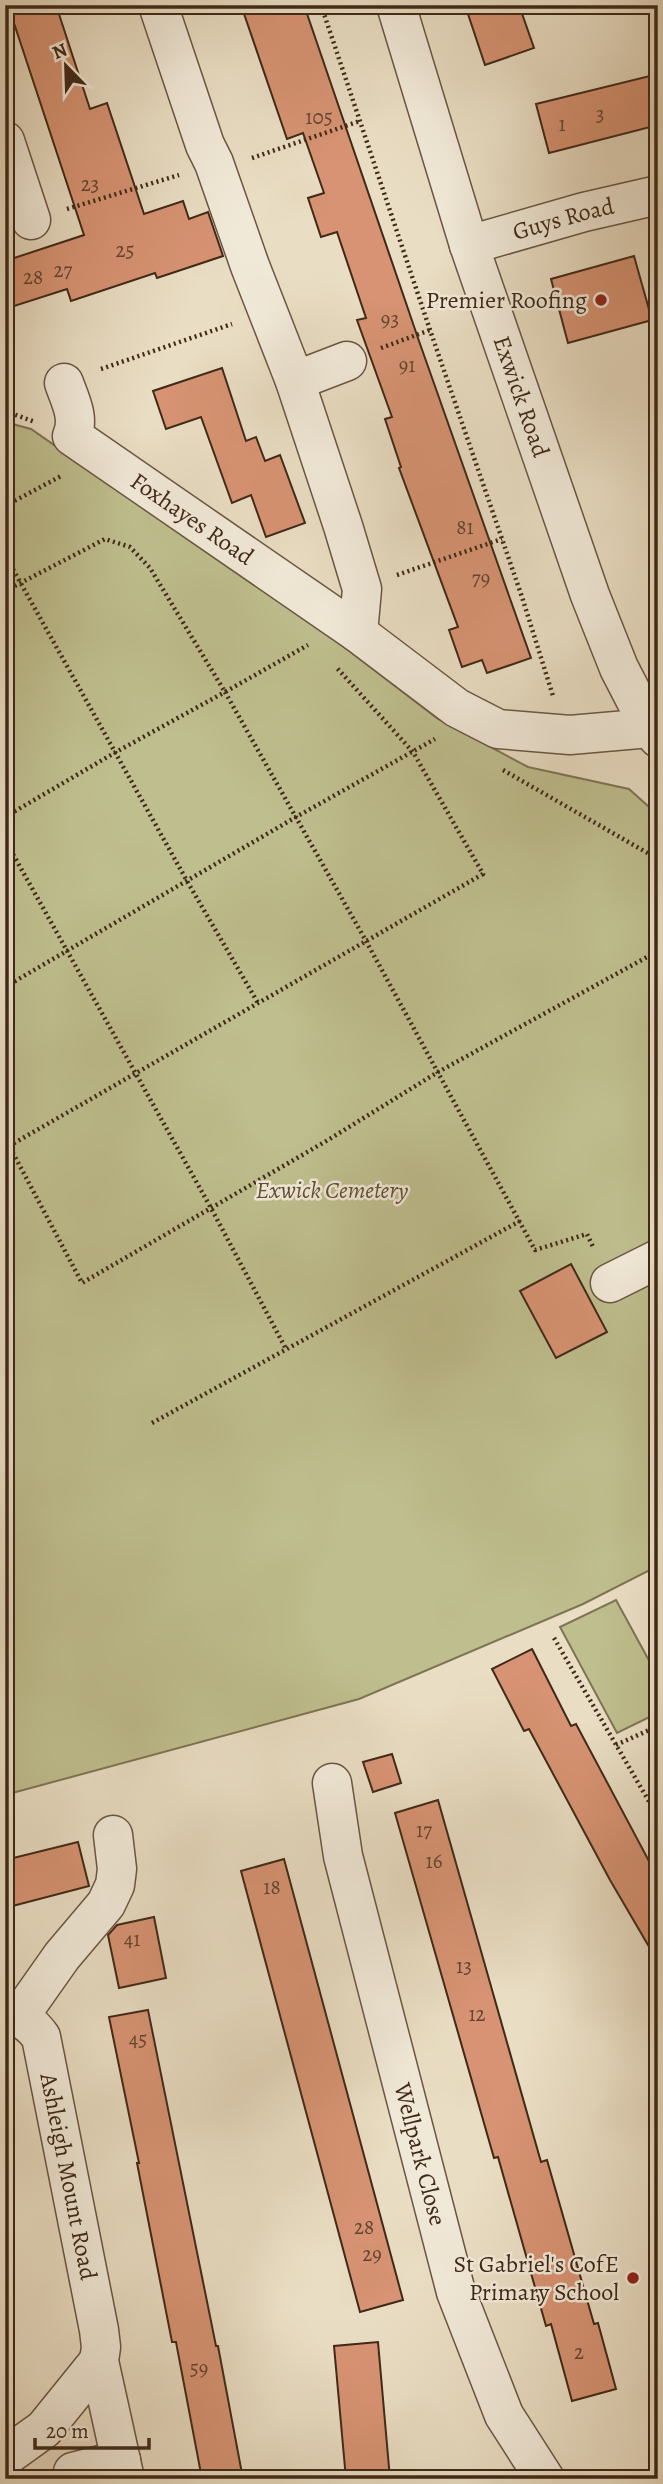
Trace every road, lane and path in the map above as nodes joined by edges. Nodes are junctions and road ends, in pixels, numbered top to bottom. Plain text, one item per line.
1 (158, 5) edge
2 (321, 5) edge
3 (396, 5) edge
4 (360, 121) junction
5 (5, 141) edge
6 (215, 163) junction
7 (658, 195) edge
8 (31, 220) joint
9 (469, 245) junction
10 (268, 312) junction
11 (430, 330) junction
12 (347, 360) joint
13 (295, 381) junction
14 (64, 383) joint
15 (101, 454) junction
16 (5, 506) edge
17 (502, 539) junction
18 (5, 555) edge
19 (392, 577) dead end
20 (21, 583) junction
21 (5, 591) edge
22 (358, 633) junction
23 (313, 642) dead end
24 (331, 662) dead end
25 (225, 692) junction
26 (555, 702) dead end
27 (654, 733) edge
28 (442, 735) dead end
29 (116, 752) junction
30 (413, 752) junction
31 (502, 769) dead end
32 (5, 817) edge
33 (296, 817) junction
34 (5, 840) edge
35 (658, 859) edge
36 (187, 881) junction
37 (366, 941) junction
38 (67, 951) junction
39 (658, 951) edge
40 (5, 987) edge
41 (258, 1003) junction
42 (438, 1072) junction
43 (135, 1073) junction
44 (5, 1138) edge
45 (9, 1146) junction
46 (211, 1208) junction
47 (520, 1221) junction
48 (658, 1259) edge
49 (610, 1283) joint
50 (286, 1349) junction
51 (152, 1423) dead end
52 (554, 1638) dead end
53 (658, 1726) edge
54 (616, 1745) junction
55 (332, 1783) dead end
56 (658, 1817) edge
57 (113, 1835) dead end
58 (12, 2014) edge
59 (99, 2361) junction
60 (5, 2456) edge
61 (123, 2469) edge
62 (73, 2472) dead end
63 (545, 2479) edge

1 - 6 street
2 - 4 path
3 - 9 street, Exwick Road
4 - 6 path
4 - 11 path
5 - 8 street
6 - 8 path
6 - 10 street
7 - 9 street, Guys Road
9 - 27 street, Exwick Road
10 - 13 street
10 - 14 path
11 - 12 path
11 - 17 path
12 - 13 street
13 - 22 street
14 - 15 street, Foxhayes Road
15 - 16 path
15 - 22 street, Foxhayes Road
17 - 19 path
17 - 26 path
18 - 20 path
20 - 21 path
20 - 25 path
20 - 29 path
22 - 27 street, Foxhayes Road
23 - 25 path
24 - 30 path
25 - 29 path
25 - 33 path
28 - 30 path
29 - 32 path
29 - 36 path
30 - 33 path
30 - 37 path
31 - 35 path
33 - 36 path
33 - 37 path
34 - 38 path
36 - 38 path
36 - 41 path
37 - 41 path
37 - 42 path
38 - 40 path
38 - 43 path
39 - 42 path
41 - 43 path
42 - 46 path
42 - 47 path
43 - 45 path
43 - 46 path
44 - 45 path
45 - 46 path
46 - 50 path
47 - 49 path
47 - 50 path
48 - 49 street
50 - 51 path
52 - 54 path
53 - 54 path
54 - 56 path
55 - 63 street, Wellpark Close
57 - 58 street
58 - 59 street, Ashleigh Mount Road
59 - 60 street
59 - 61 street, Ashleigh Mount Road
61 - 62 street, Ashleigh Mount Road

